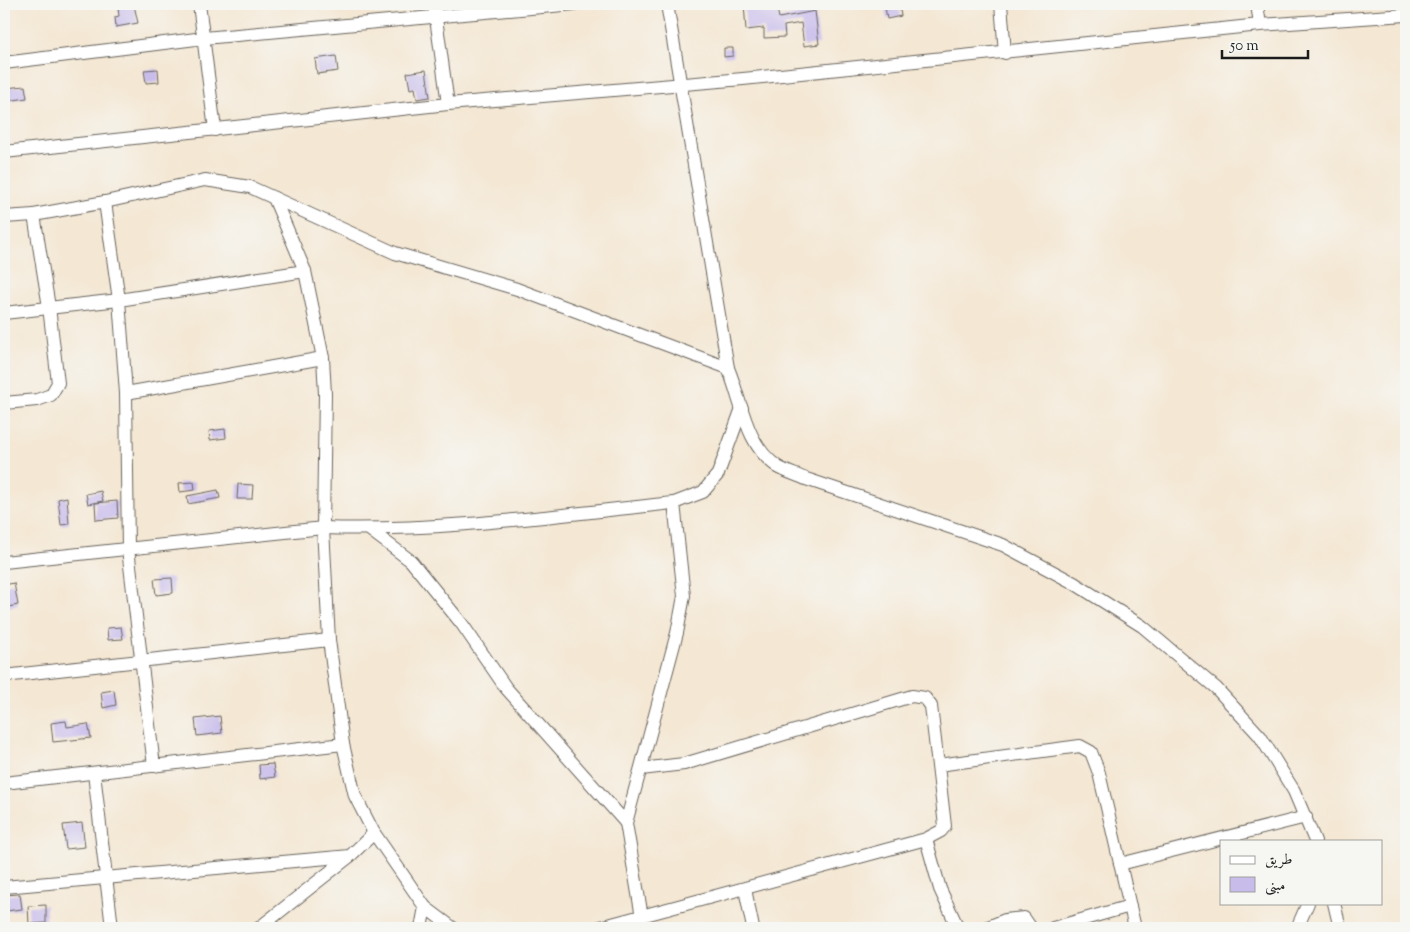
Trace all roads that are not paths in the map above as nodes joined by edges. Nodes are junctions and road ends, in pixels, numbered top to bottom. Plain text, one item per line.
1 (199, 4) edge
2 (574, 4) edge
3 (667, 4) edge
4 (1001, 4) edge
5 (1257, 4) edge
6 (435, 10) edge
7 (1406, 15) edge
8 (1260, 25) junction
9 (204, 38) junction
10 (1005, 53) junction
11 (4, 63) edge
12 (679, 85) junction
13 (448, 104) junction
14 (215, 130) junction
15 (4, 152) edge
16 (274, 198) junction
17 (105, 202) junction
18 (34, 215) junction
19 (4, 217) edge
20 (305, 271) junction
21 (119, 300) junction
22 (49, 307) junction
23 (4, 313) edge
24 (323, 358) junction
25 (728, 368) junction
26 (126, 393) junction
27 (4, 404) edge
28 (742, 408) junction
29 (674, 504) junction
30 (323, 528) junction
31 (370, 530) junction
32 (128, 549) junction
33 (4, 562) edge
34 (329, 640) junction
35 (141, 662) junction
36 (4, 676) edge
37 (342, 744) junction
38 (938, 765) junction
39 (154, 766) junction
40 (641, 769) junction
41 (94, 773) junction
42 (4, 783) edge
43 (1306, 817) junction
44 (626, 822) junction
45 (374, 833) junction
46 (926, 839) junction
47 (1315, 840) edge
48 (350, 856) junction
49 (1120, 864) junction
50 (106, 878) junction
51 (4, 887) edge
52 (745, 889) junction
53 (1308, 904) edge
54 (1334, 904) edge
55 (1130, 906) junction
56 (425, 907) junction
57 (642, 917) junction
58 (112, 928) edge
59 (259, 928) edge
60 (420, 928) edge
61 (453, 928) edge
62 (597, 928) edge
63 (753, 928) edge
64 (958, 928) edge
65 (986, 928) edge
66 (1031, 928) edge
67 (1053, 928) edge
68 (1135, 928) edge
69 (1297, 928) edge
70 (1340, 928) edge

1 - 9 street
2 - 6 street
3 - 12 street
4 - 10 street
5 - 8 street
6 - 9 street
6 - 13 street
7 - 8 street
8 - 10 street
9 - 11 street
9 - 14 street
10 - 12 street
12 - 13 street
12 - 25 street
13 - 14 street
14 - 15 street
16 - 17 street
16 - 20 street
16 - 25 street
17 - 18 street
17 - 21 street
18 - 19 street
18 - 22 street
20 - 21 street
20 - 24 street
21 - 22 street
21 - 26 street
22 - 23 street
22 - 27 street
24 - 26 street
24 - 30 street
25 - 28 street
26 - 32 street
28 - 29 street
28 - 43 street
29 - 31 street
29 - 40 street
30 - 31 street
30 - 32 street
30 - 34 street
31 - 44 street
32 - 33 street
32 - 35 street
34 - 35 street
34 - 37 street
35 - 36 street
35 - 39 street
37 - 39 street
37 - 45 street
38 - 40 street
38 - 46 street
38 - 49 street
39 - 41 street
40 - 44 street
41 - 42 street
41 - 50 street
43 - 47 street
43 - 49 street
44 - 57 street
45 - 48 street
45 - 56 street
46 - 52 street
46 - 64 street
48 - 50 street
48 - 59 street
49 - 55 street
50 - 51 street
50 - 58 street
52 - 57 street
52 - 63 street
53 - 69 street
54 - 70 street
55 - 67 street
55 - 68 street
56 - 60 street
56 - 61 street
57 - 62 street
65 - 66 street

